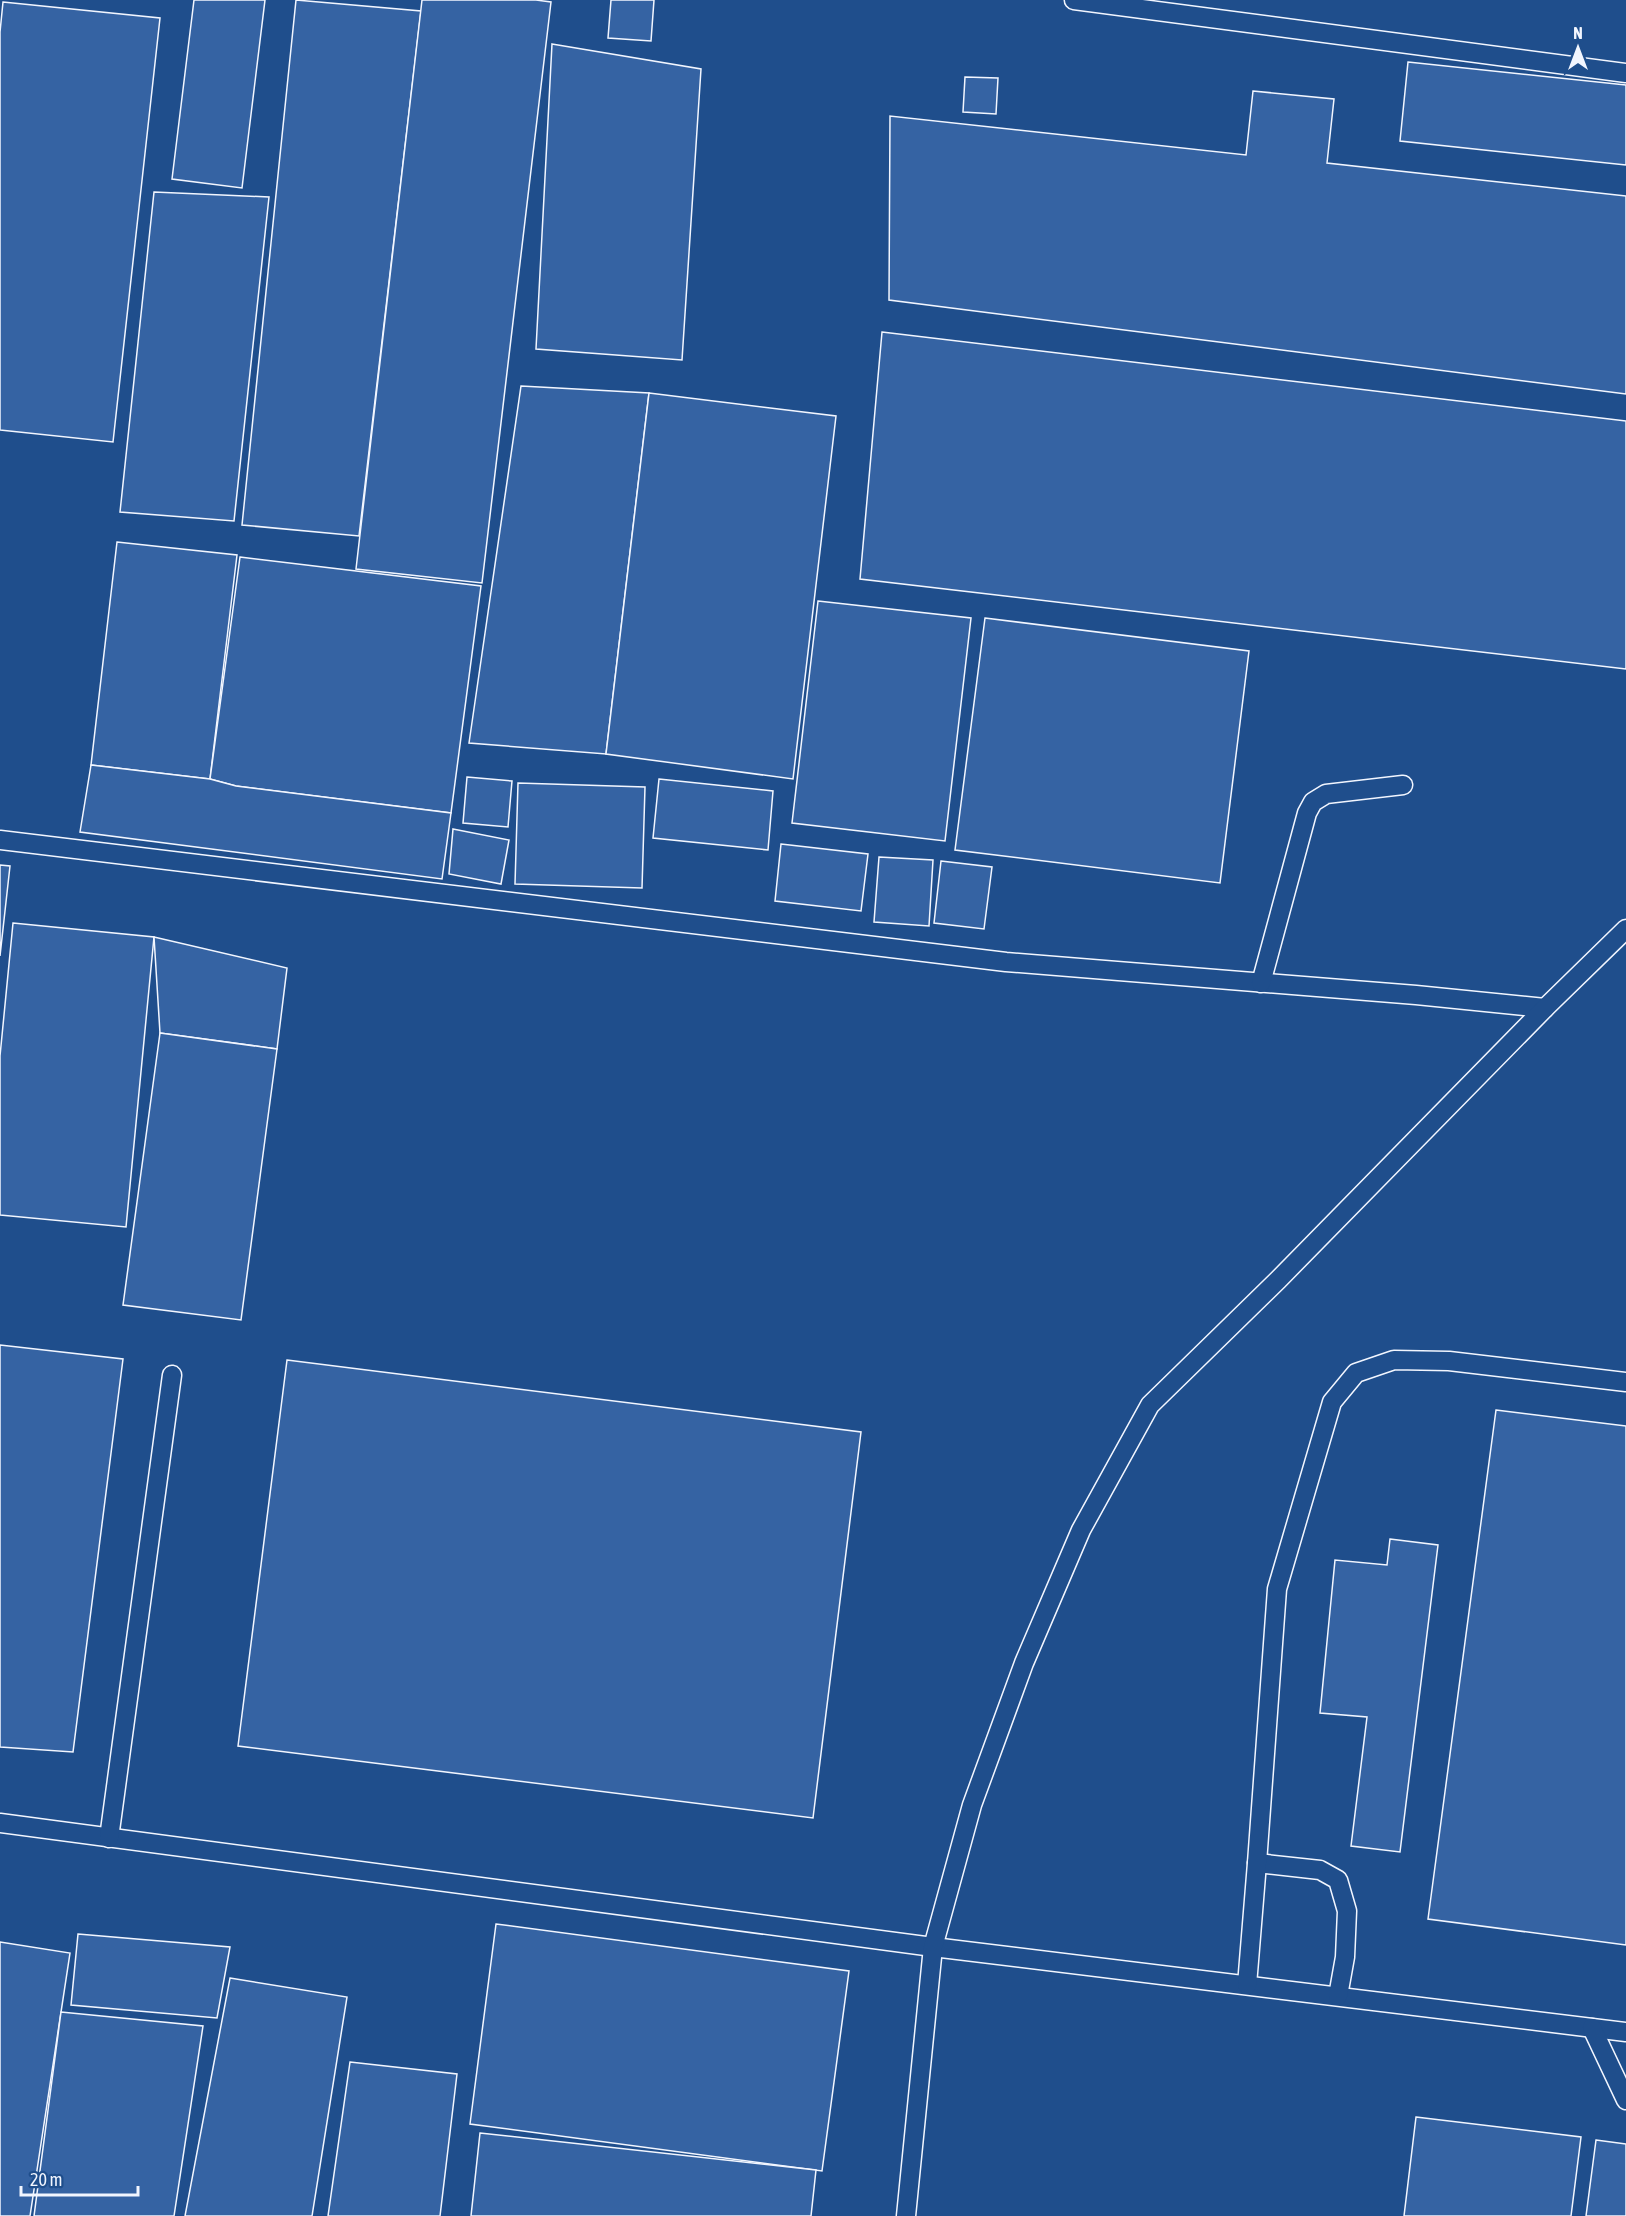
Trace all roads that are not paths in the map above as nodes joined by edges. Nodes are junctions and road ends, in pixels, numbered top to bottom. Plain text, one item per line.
1 (1074, 0) edge
2 (1626, 73) edge
3 (1403, 785) dead end
4 (0, 840) edge
5 (1626, 929) edge
6 (1261, 983) junction
7 (1545, 1008) junction
8 (172, 1376) dead end
9 (1626, 1382) edge
10 (0, 1823) edge
11 (109, 1838) junction
12 (1257, 1863) junction
13 (933, 1947) junction
14 (1246, 1985) junction
15 (1338, 1996) junction
16 (1592, 2028) junction
17 (1626, 2032) edge
18 (1626, 2100) edge
19 (906, 2216) edge

1 - 2 lane
3 - 6 lane
4 - 6 lane
5 - 7 lane
6 - 7 lane
7 - 13 lane
8 - 11 lane
9 - 12 lane
10 - 11 lane
11 - 13 lane
12 - 14 lane
12 - 15 lane
13 - 14 lane
13 - 19 lane
14 - 15 lane
15 - 16 lane
16 - 17 lane
16 - 18 lane

